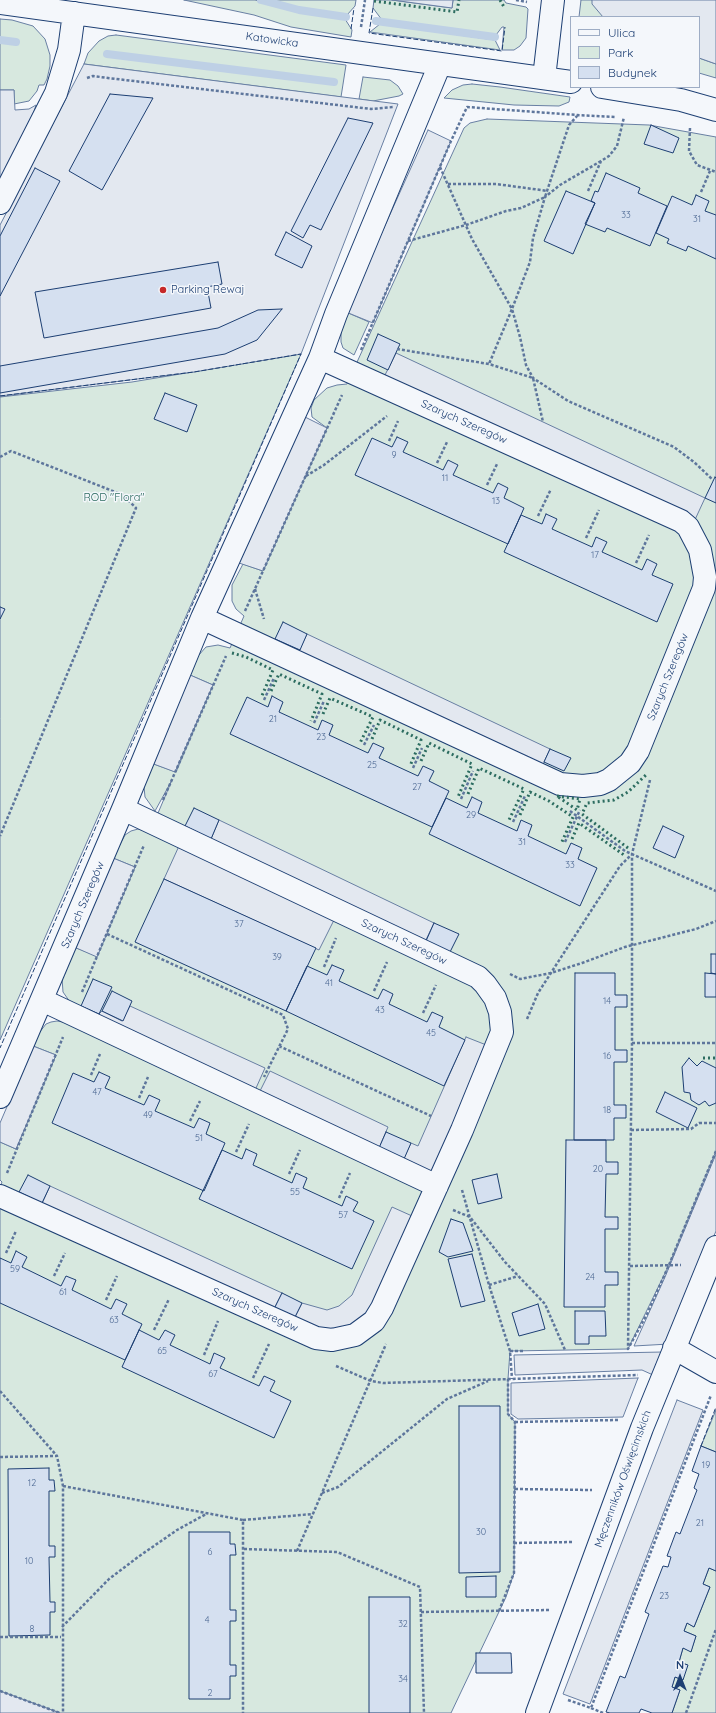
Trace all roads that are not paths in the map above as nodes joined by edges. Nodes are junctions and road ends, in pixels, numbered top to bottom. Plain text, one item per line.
1 (553, 0) edge
2 (0, 3) edge
3 (74, 13) junction
4 (440, 64) junction
5 (544, 78) junction
6 (570, 82) edge
7 (608, 88) edge
8 (716, 110) edge
9 (0, 203) edge
10 (320, 358) junction
11 (202, 618) junction
12 (123, 809) junction
13 (42, 1000) junction
14 (0, 1097) edge
15 (3, 1185) edge
16 (437, 1186) junction
17 (716, 1247) edge
18 (674, 1348) junction
19 (714, 1381) edge
20 (537, 1713) edge

1 - 5 street
2 - 3 street, Katowicka
3 - 4 street, Katowicka
3 - 9 street
4 - 5 street, Katowicka
4 - 10 street, Szarych Szeregów
5 - 6 street, Katowicka
7 - 8 street
10 - 11 street, Szarych Szeregów
10 - 11 street, Szarych Szeregów
11 - 12 street, Szarych Szeregów
12 - 13 street, Szarych Szeregów
12 - 16 street, Szarych Szeregów
13 - 14 street, Szarych Szeregów
13 - 16 street
15 - 16 street, Szarych Szeregów
17 - 18 street, Męczenników Oświęcimskich
18 - 19 street
18 - 20 street, Męczenników Oświęcimskich

